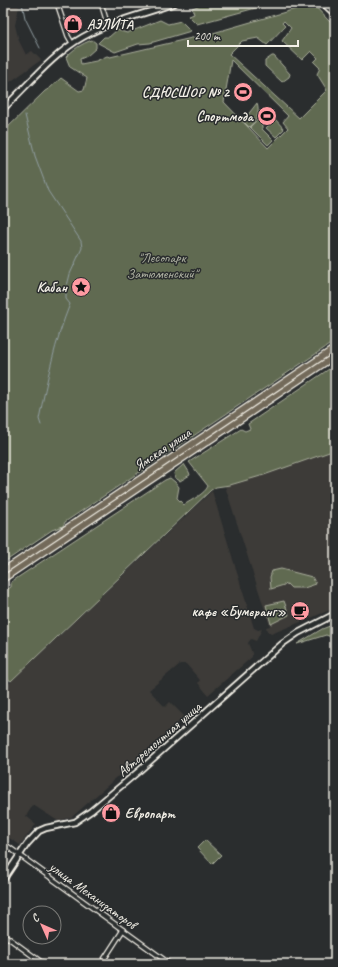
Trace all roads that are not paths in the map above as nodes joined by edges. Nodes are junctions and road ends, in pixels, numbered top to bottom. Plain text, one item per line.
1 (58, 3) edge
2 (100, 3) edge
3 (175, 3) edge
4 (323, 3) edge
5 (162, 5) edge
6 (335, 14) edge
7 (108, 26) junction
8 (72, 43) junction
9 (3, 109) edge
10 (335, 348) edge
11 (335, 356) edge
12 (297, 373) junction
13 (300, 379) junction
14 (3, 570) edge
15 (3, 579) edge
16 (335, 614) edge
17 (3, 843) edge
18 (20, 856) junction
19 (3, 880) edge
20 (123, 930) junction
21 (3, 934) edge
22 (44, 964) edge
23 (101, 964) edge
24 (170, 964) edge

1 - 8 street
2 - 7 street
3 - 5 street
4 - 6 street
5 - 7 street
7 - 8 street
8 - 9 street
10 - 12 main road, Ямская улица
11 - 13 main road, Ямская улица
12 - 13 main road
12 - 14 main road, Ямская улица
13 - 15 main road, Ямская улица
16 - 18 street, Авторемонтная улица
17 - 18 street, улица Механизаторов
18 - 19 street, Авторемонтная улица
18 - 20 street, улица Механизаторов
20 - 23 street
20 - 24 street, улица Механизаторов
21 - 22 street

